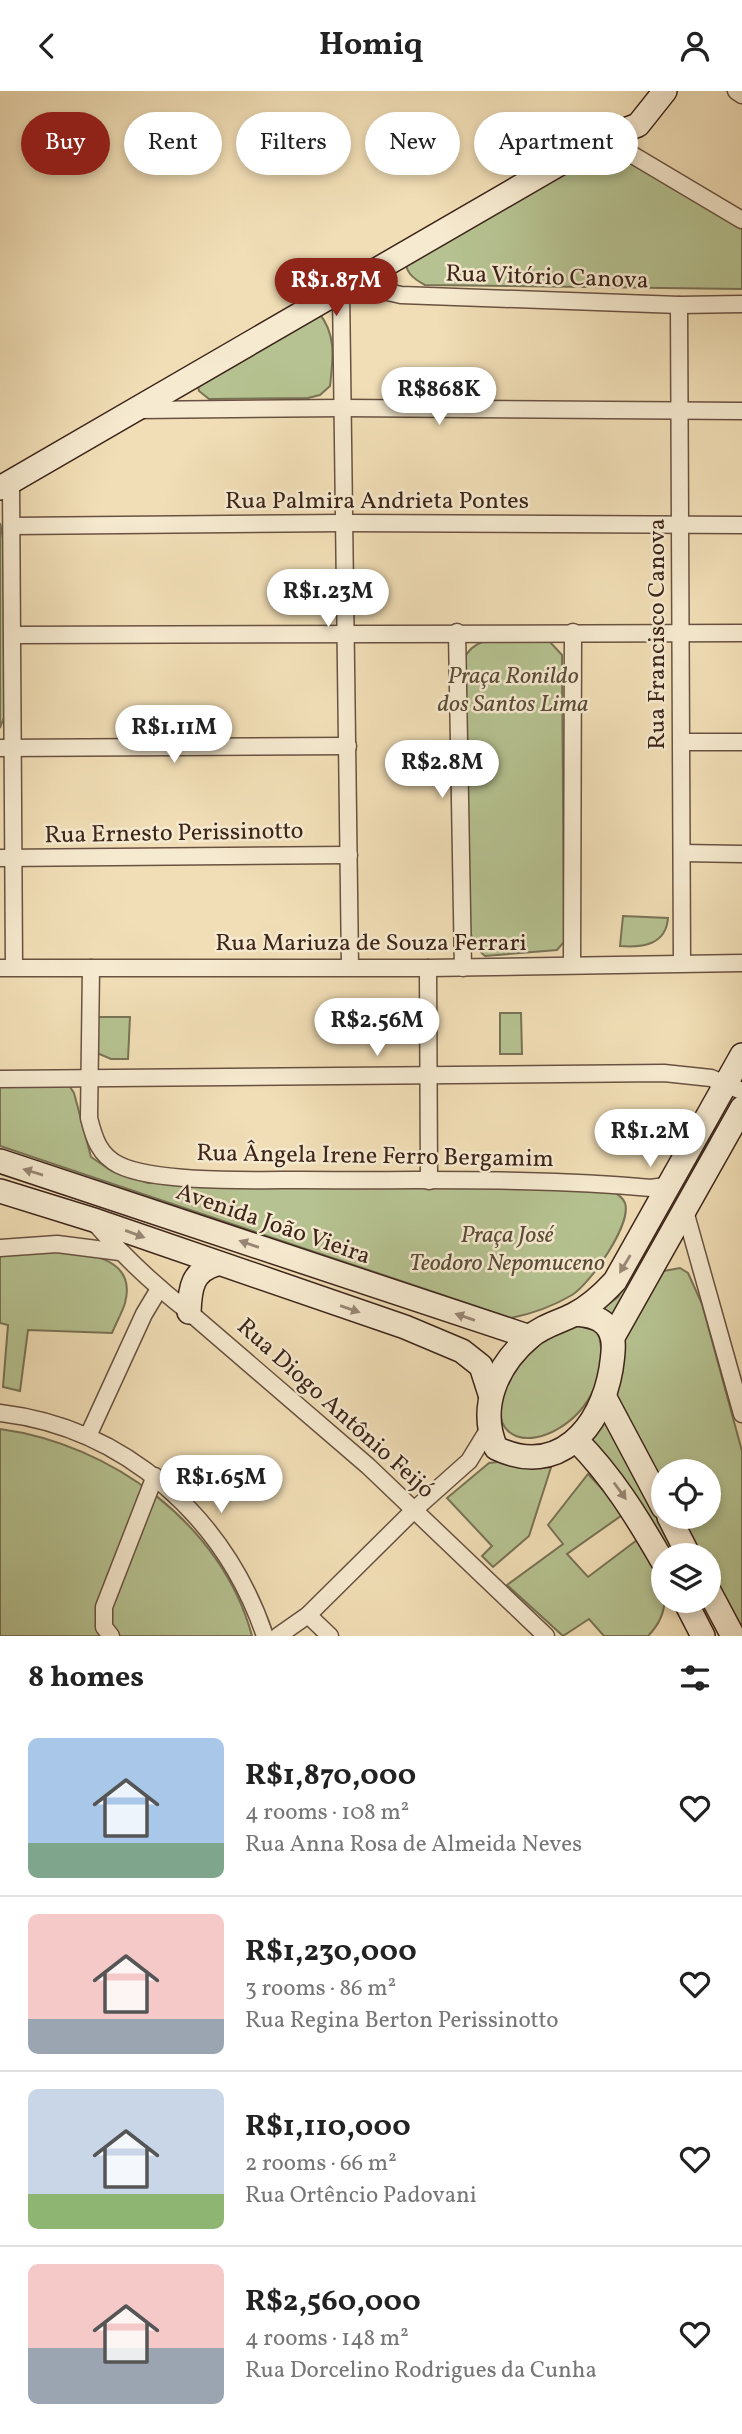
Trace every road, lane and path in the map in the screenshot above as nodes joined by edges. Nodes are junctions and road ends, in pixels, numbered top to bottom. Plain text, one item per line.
1 (665, 91) edge
2 (736, 91) edge
3 (742, 95) edge
4 (638, 125) edge
5 (638, 158) edge
6 (540, 175) edge
7 (742, 220) edge
8 (347, 287) junction
9 (742, 304) edge
10 (679, 305) junction
11 (343, 408) junction
12 (135, 410) junction
13 (680, 410) junction
14 (742, 411) edge
15 (6, 485) edge
16 (344, 523) junction
17 (742, 525) edge
18 (12, 526) junction
19 (681, 526) junction
20 (346, 632) junction
21 (457, 632) junction
22 (573, 632) junction
23 (681, 632) junction
24 (742, 633) edge
25 (13, 635) junction
26 (682, 742) junction
27 (742, 742) edge
28 (348, 746) junction
29 (7, 748) edge
30 (682, 853) junction
31 (742, 854) edge
32 (349, 855) junction
33 (7, 858) edge
34 (682, 963) junction
35 (742, 963) edge
36 (572, 964) junction
37 (350, 967) junction
38 (7, 968) edge
39 (91, 968) junction
40 (428, 968) junction
41 (463, 968) junction
42 (742, 1055) edge
43 (429, 1076) junction
44 (0, 1079) edge
45 (89, 1079) junction
46 (734, 1087) edge
47 (742, 1108) edge
48 (0, 1161) edge
49 (429, 1181) junction
50 (628, 1185) junction
51 (672, 1185) junction
52 (0, 1191) edge
53 (685, 1211) junction
54 (92, 1219) junction
55 (647, 1225) junction
56 (0, 1248) edge
57 (120, 1252) junction
58 (217, 1264) junction
59 (159, 1289) junction
60 (189, 1312) junction
61 (575, 1314) junction
62 (530, 1337) junction
63 (613, 1337) junction
64 (738, 1387) edge
65 (490, 1394) junction
66 (604, 1396) junction
67 (0, 1413) edge
68 (742, 1414) edge
69 (488, 1430) junction
70 (88, 1436) junction
71 (576, 1440) junction
72 (510, 1455) junction
73 (469, 1461) junction
74 (155, 1476) junction
75 (651, 1484) edge
76 (414, 1510) junction
77 (652, 1543) edge
78 (688, 1613) edge
79 (721, 1613) edge
80 (309, 1615) junction
81 (694, 1632) edge
82 (111, 1636) edge
83 (265, 1636) edge
84 (278, 1636) edge
85 (330, 1636) edge
86 (546, 1636) edge
87 (733, 1636) edge

1 - 4 main road
2 - 3 street
5 - 7 street
6 - 8 main road
8 - 10 street, Rua Vitório Canova
8 - 11 street
8 - 12 main road
9 - 10 street, Rua Vitório Canova
10 - 13 street, Rua Francisco Canova
11 - 12 street
11 - 13 street
11 - 16 street
12 - 15 main road
13 - 14 street
13 - 19 street, Rua Francisco Canova
15 - 18 street
16 - 18 street, Rua Palmira Andrieta Pontes
16 - 19 street, Rua Palmira Andrieta Pontes
16 - 20 street
17 - 19 street, Rua Palmira Andrieta Pontes
18 - 25 street
19 - 23 street, Rua Francisco Canova
20 - 21 street
20 - 25 street
20 - 28 street
21 - 22 street
21 - 41 street
22 - 23 street
22 - 36 street
23 - 24 street
23 - 26 street, Rua Francisco Canova
25 - 29 street
26 - 27 street
26 - 30 street, Rua Francisco Canova
28 - 29 street
28 - 32 street
29 - 33 street
30 - 31 street
30 - 34 street, Rua Francisco Canova
32 - 33 street, Rua Ernesto Perissinotto
32 - 37 street
33 - 38 street
34 - 35 street, Rua Mariuza de Souza Ferrari
34 - 36 street, Rua Mariuza de Souza Ferrari
36 - 41 street, Rua Mariuza de Souza Ferrari
37 - 39 street, Rua Mariuza de Souza Ferrari
37 - 40 street, Rua Mariuza de Souza Ferrari
38 - 39 street, Rua Mariuza de Souza Ferrari
39 - 45 street
40 - 41 street, Rua Mariuza de Souza Ferrari
40 - 43 street
42 - 46 main road
43 - 45 street
43 - 46 street
43 - 49 street
44 - 45 street
45 - 49 street, Rua Ângela Irene Ferro Bergamim
46 - 51 main road
47 - 53 main road
62 -> 48 main road, Avenida João Vieira
49 - 50 street, Rua Ângela Irene Ferro Bergamim
50 - 51 street, Rua Ângela Irene Ferro Bergamim
50 - 55 street
51 - 55 main road
52 - 54 main road
53 - 63 main road
53 - 64 street
54 - 57 street, Rua Diogo Antônio Feijó
54 -> 58 main road
55 -> 61 main road
56 - 57 street
57 - 59 street, Rua Diogo Antônio Feijó
58 - 60 main road
58 -> 65 main road
59 - 60 street, Rua Diogo Antônio Feijó
59 - 70 street
60 - 76 street, Rua Diogo Antônio Feijó
61 - 62 main road
61 - 63 main road
62 - 65 main road
63 - 66 main road
64 - 68 street
65 - 69 main road
66 - 71 main road
66 - 75 main road
67 - 70 street
69 - 72 main road
69 - 73 street
70 - 74 street
71 - 72 main road
71 -> 77 main road
72 - 73 street
73 - 76 street
74 - 82 street
74 - 83 street
76 - 80 street
76 - 86 street, Rua Diogo Antônio Feijó
78 - 81 main road
79 - 87 main road
80 - 84 street
80 - 85 street

